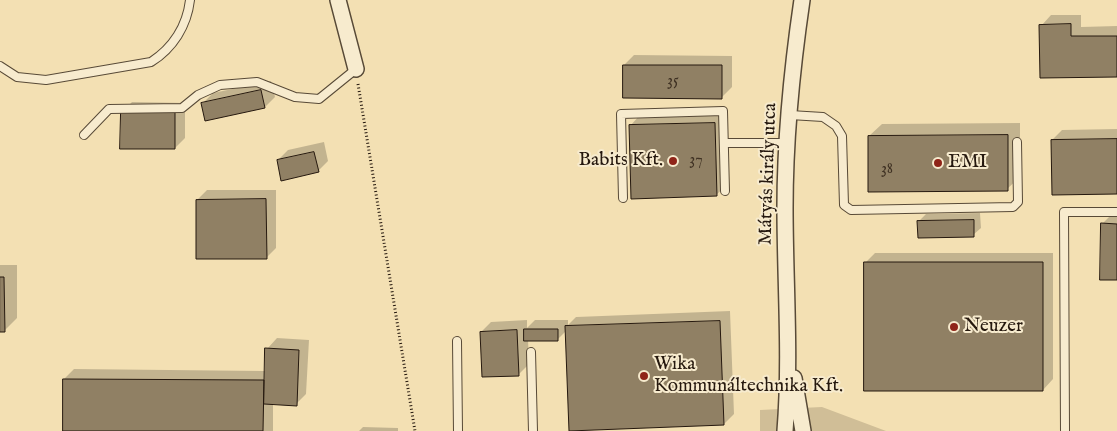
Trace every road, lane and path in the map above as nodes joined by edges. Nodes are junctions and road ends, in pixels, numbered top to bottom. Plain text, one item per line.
1 (190, 0) edge
2 (338, 0) edge
3 (802, 0) edge
4 (0, 66) edge
5 (356, 69) junction
6 (790, 115) junction
7 (84, 135) dead end
8 (1017, 142) dead end
9 (725, 143) junction
10 (787, 143) junction
11 (725, 191) dead end
12 (623, 198) dead end
13 (1117, 212) edge
14 (457, 341) dead end
15 (788, 351) junction
16 (531, 352) dead end
17 (415, 431) edge
18 (458, 431) edge
19 (533, 431) edge
20 (784, 431) edge
21 (804, 431) edge
22 (1065, 431) edge

1 - 4 lane
2 - 5 street
3 - 6 street, Mátyás király utca
5 - 7 lane
5 - 17 path
6 - 8 lane
6 - 10 street, Mátyás király utca
9 - 10 lane
9 - 11 lane
9 - 12 lane
10 - 15 street, Mátyás király utca
13 - 22 lane
14 - 18 lane
15 - 20 street, Mátyás király utca
15 - 21 street, Mátyás király utca
16 - 19 lane

